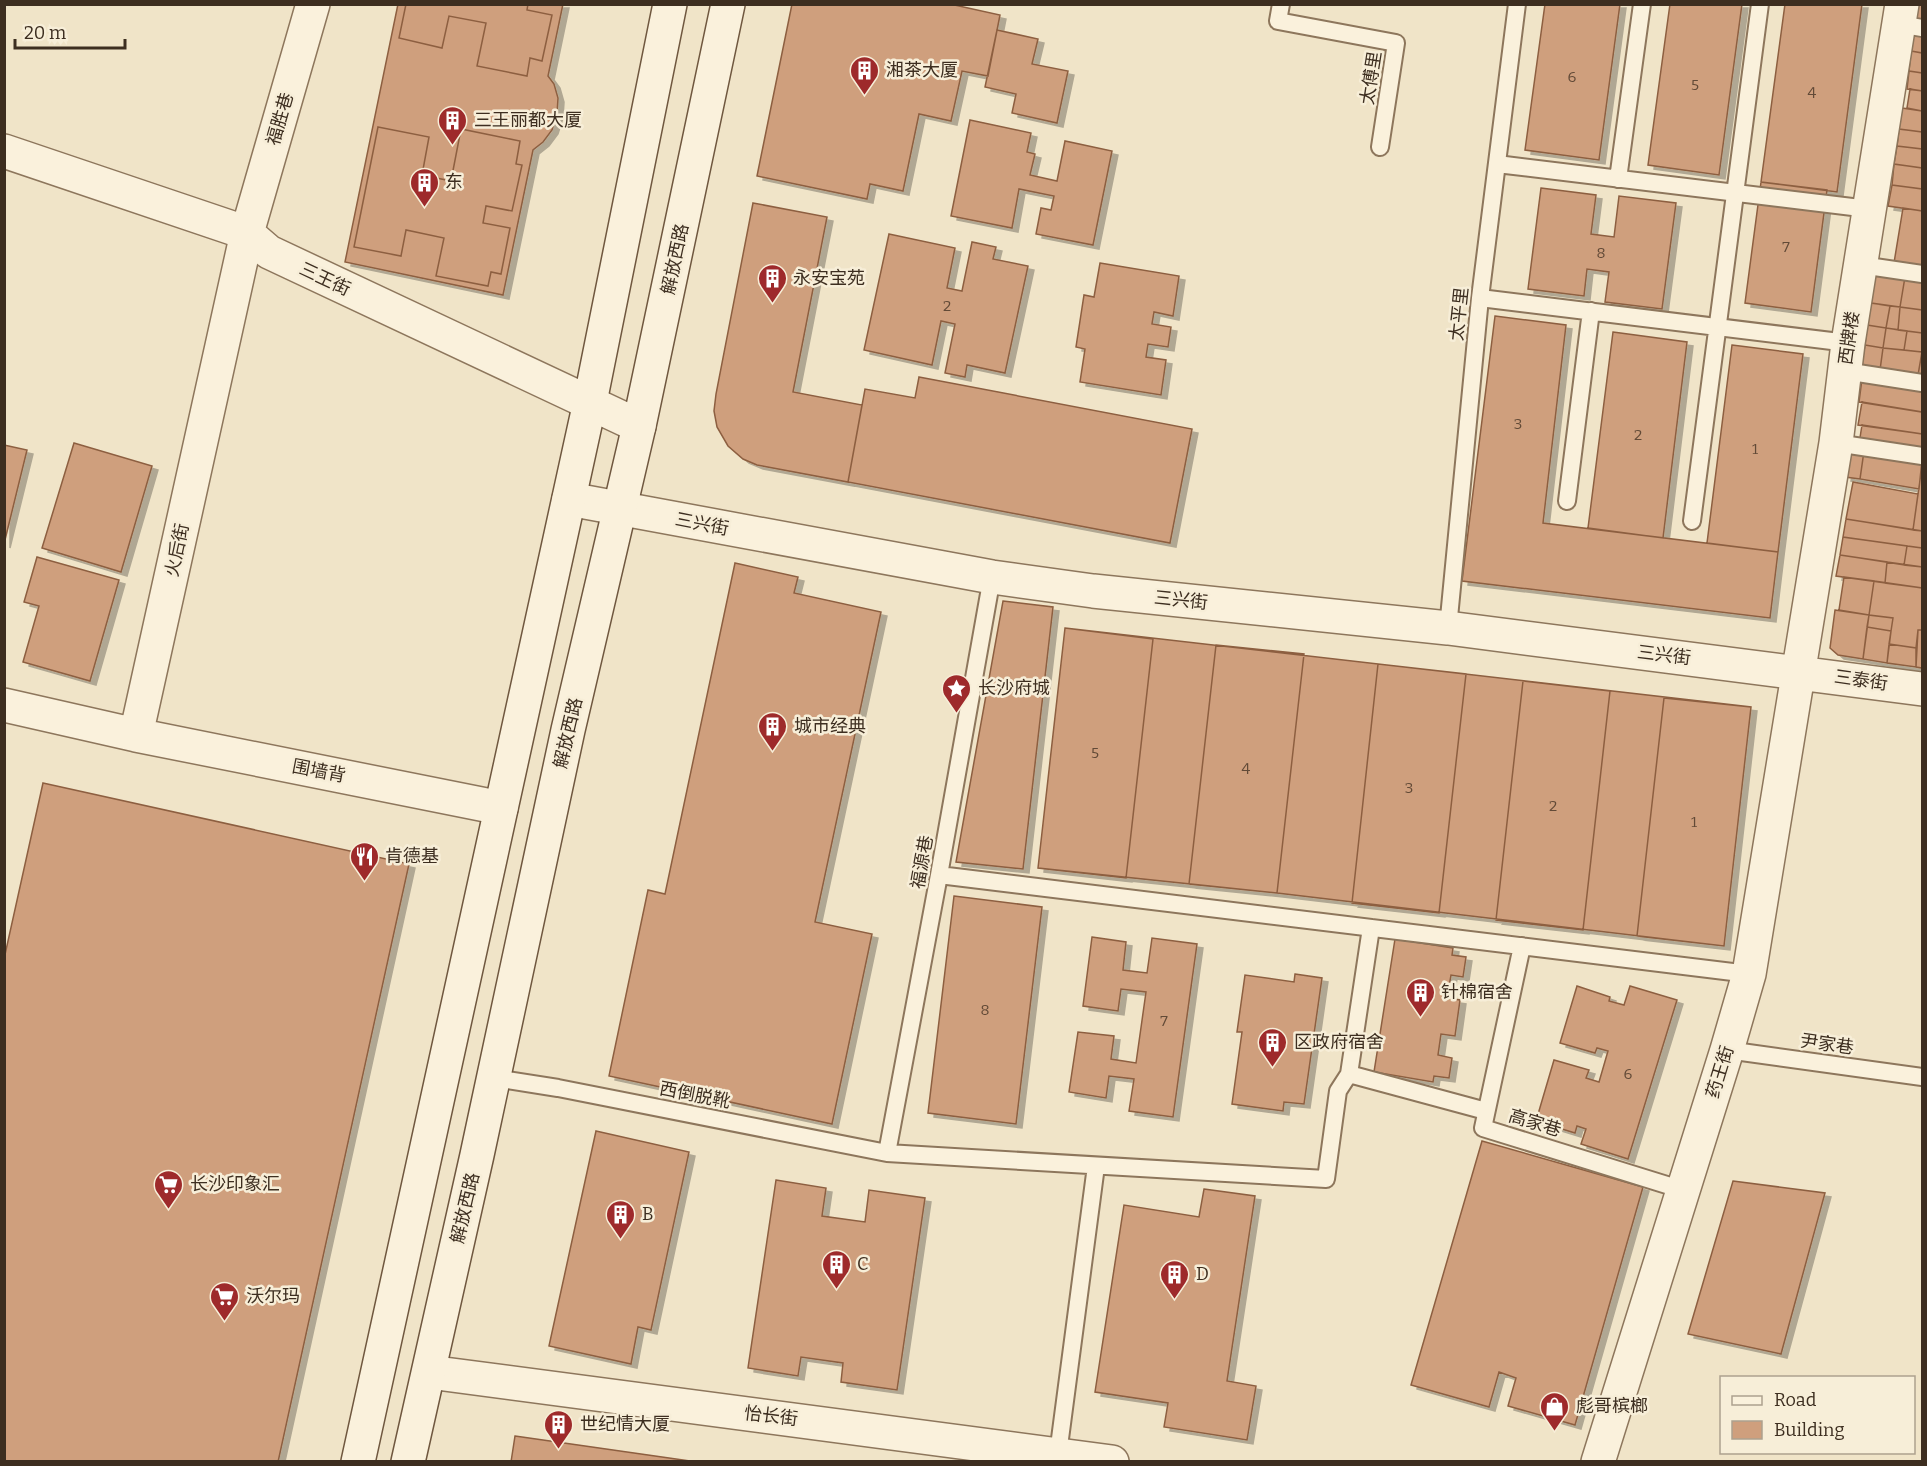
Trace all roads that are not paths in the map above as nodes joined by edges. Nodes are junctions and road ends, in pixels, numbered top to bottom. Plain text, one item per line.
1 (313, 4) edge
2 (670, 4) edge
3 (728, 4) edge
4 (1281, 4) edge
5 (1517, 4) edge
6 (1642, 4) edge
7 (1760, 4) edge
8 (1908, 19) edge
9 (1380, 147) dead end
10 (4, 151) edge
11 (1497, 164) junction
12 (1618, 178) junction
13 (1736, 193) junction
14 (1869, 209) junction
15 (247, 233) junction
16 (1861, 265) junction
17 (1923, 274) edge
18 (1480, 298) junction
19 (1591, 311) junction
20 (1718, 327) junction
21 (1846, 357) junction
22 (1923, 382) edge
23 (590, 402) junction
24 (639, 426) junction
25 (1836, 443) junction
26 (1923, 456) edge
27 (569, 499) junction
28 (1567, 501) dead end
29 (620, 509) junction
30 (1692, 521) dead end
31 (992, 577) junction
32 (1448, 628) junction
33 (1798, 672) junction
34 (1923, 689) edge
35 (4, 705) edge
36 (136, 735) junction
37 (501, 808) junction
38 (939, 874) junction
39 (1371, 928) junction
40 (1522, 946) junction
41 (1749, 974) junction
42 (1727, 1050) junction
43 (1349, 1074) junction
44 (1923, 1077) edge
45 (494, 1078) junction
46 (1486, 1111) junction
47 (887, 1153) junction
48 (1096, 1166) junction
49 (1683, 1190) junction
50 (429, 1372) junction
51 (1058, 1454) junction
52 (358, 1461) edge
53 (408, 1461) edge
54 (1112, 1461) edge
55 (1598, 1461) edge

1 - 15 street, 福胜巷
2 - 23 street
3 - 24 street, 解放西路
4 - 9 lane, 太傅里
5 - 11 lane, 太平里
6 - 12 lane
7 - 13 lane
8 - 14 street, 西牌楼
10 - 15 street, 三王街
11 - 12 lane
11 - 18 lane, 太平里
12 - 13 lane
13 - 14 lane
13 - 20 lane
14 - 16 street, 西牌楼
15 - 23 street, 三王街
15 - 36 street, 火后街
16 - 17 lane
16 - 21 street, 西牌楼
18 - 19 lane
18 - 32 lane, 太平里
19 - 20 lane
19 - 28 lane
20 - 21 lane
20 - 30 lane
21 - 22 lane
21 - 25 street, 西牌楼
23 - 24 street, 三王街
23 - 27 street
24 - 29 street, 解放西路
25 - 26 lane
25 - 33 street, 西牌楼
27 - 29 street, 三兴街
27 - 37 street
29 - 31 street, 三兴街
29 - 45 street, 解放西路
31 - 32 street, 三兴街
31 - 38 lane, 福源巷
32 - 33 street, 三兴街
33 - 34 street, 三泰街
33 - 41 street, 药王街
35 - 36 street
36 - 37 street, 围墙背
37 - 52 street
38 - 39 lane
38 - 47 lane, 福源巷
39 - 40 lane
39 - 43 lane
40 - 41 lane
40 - 46 lane, 高家巷
41 - 42 street, 药王街
42 - 44 lane, 尹家巷
42 - 49 street, 药王街
43 - 46 lane
43 - 48 lane, 西倒脱靴
45 - 47 lane, 西倒脱靴
45 - 50 street, 解放西路
46 - 49 lane, 高家巷
47 - 48 lane, 西倒脱靴
48 - 51 lane
49 - 55 street, 药王街
50 - 51 street, 怡长街
50 - 53 street, 解放西路
51 - 54 street, 怡长街

